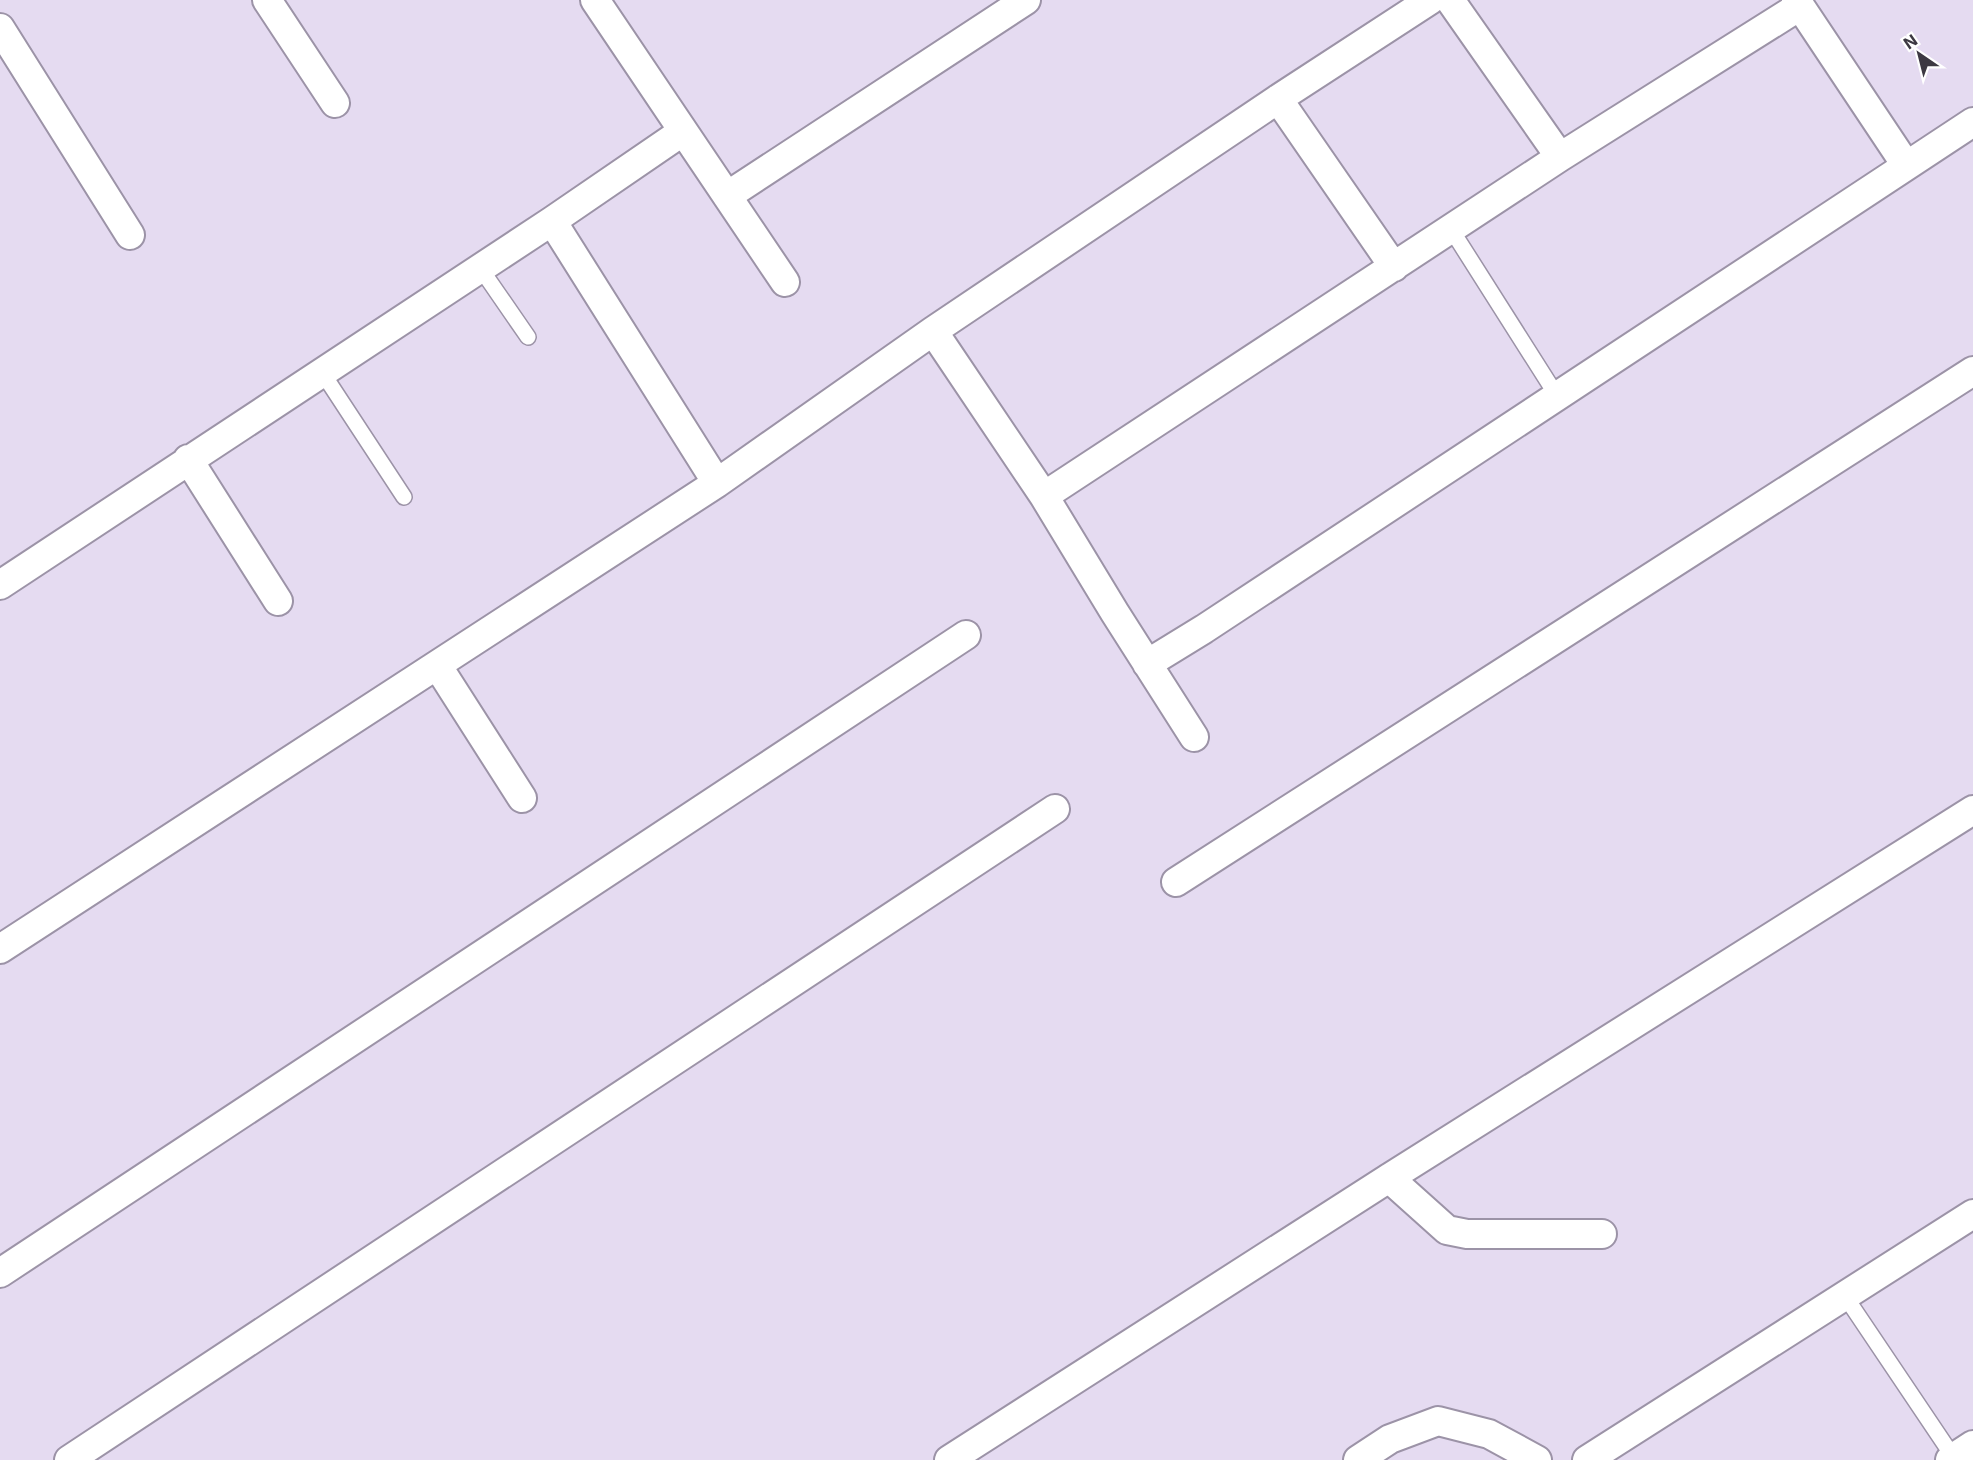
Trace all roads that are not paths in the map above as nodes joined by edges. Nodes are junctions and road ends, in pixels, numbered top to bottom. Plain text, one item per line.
1 (267, 0) edge
2 (1026, 0) edge
3 (1430, 0) edge
4 (1450, 0) edge
5 (600, 2) edge
6 (1798, 3) edge
7 (0, 28) edge
8 (1278, 99) junction
9 (335, 103) dead end
10 (1973, 122) edge
11 (682, 132) junction
12 (1560, 157) junction
13 (1906, 165) junction
14 (727, 196) junction
15 (552, 221) junction
16 (1450, 229) junction
17 (130, 236) dead end
18 (1394, 267) junction
19 (481, 269) junction
20 (785, 282) dead end
21 (933, 331) junction
22 (528, 337) dead end
23 (1973, 371) edge
24 (322, 372) junction
25 (1557, 396) junction
26 (188, 459) junction
27 (717, 483) junction
28 (1044, 496) junction
29 (404, 497) dead end
30 (0, 585) edge
31 (278, 601) dead end
32 (966, 635) dead end
33 (1148, 664) junction
34 (437, 665) junction
35 (1194, 737) dead end
36 (522, 798) dead end
37 (1055, 809) dead end
38 (1973, 810) edge
39 (1176, 882) dead end
40 (0, 949) edge
41 (1389, 1178) junction
42 (1973, 1214) edge
43 (1602, 1234) dead end
44 (0, 1273) edge
45 (1845, 1296) junction
46 (1959, 1454) edge
47 (69, 1460) edge
48 (949, 1460) edge
49 (1358, 1460) edge
50 (1537, 1460) edge
51 (1587, 1460) edge

1 - 9 street
2 - 14 street
3 - 8 street
4 - 12 street
5 - 11 street
6 - 12 street
6 - 13 street
7 - 17 street
8 - 18 street
8 - 21 street
10 - 13 street
11 - 14 street
11 - 15 street
12 - 16 street
13 - 25 street
14 - 20 street
15 - 19 street
15 - 27 street
16 - 18 street
16 - 25 lane
18 - 28 street
19 - 22 lane
19 - 24 street
21 - 27 street
21 - 28 street
23 - 39 street
24 - 26 street
24 - 29 lane
25 - 33 street
26 - 30 street
26 - 31 street
27 - 34 street
28 - 33 street
32 - 44 street
33 - 35 street
34 - 36 street
34 - 40 street
37 - 47 street
38 - 41 street
41 - 43 street
41 - 48 street
42 - 45 street
45 - 46 lane
45 - 51 street
49 - 50 street

